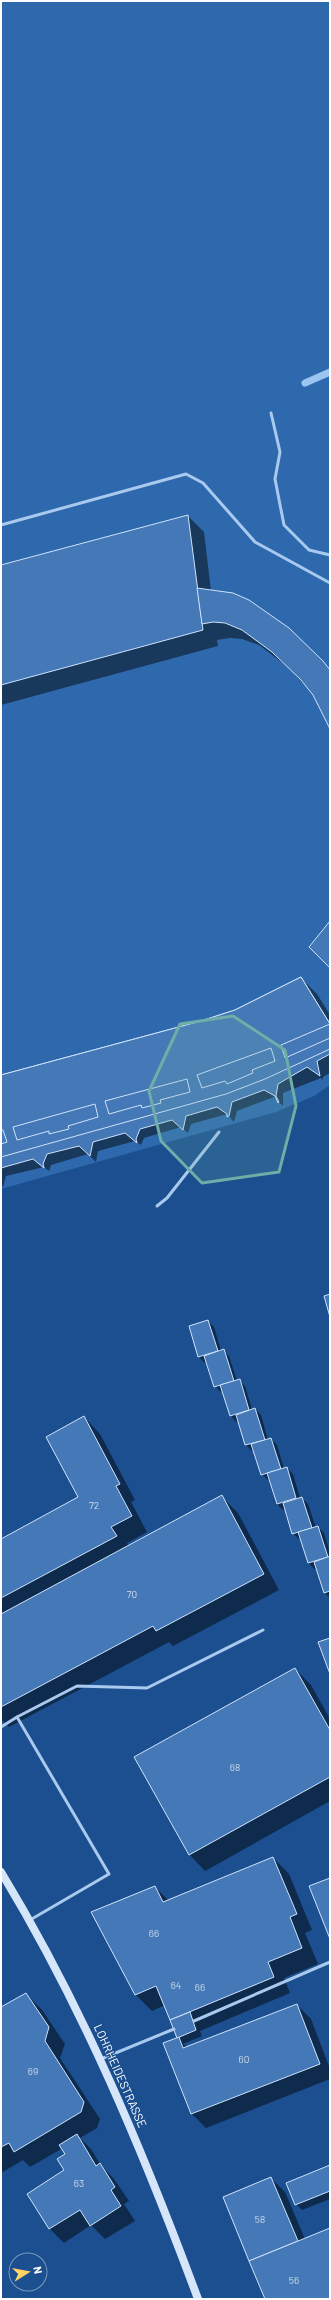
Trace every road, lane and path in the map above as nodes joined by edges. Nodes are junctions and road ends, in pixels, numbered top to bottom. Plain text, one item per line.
1 (271, 413) dead end
2 (1, 526) edge
3 (330, 554) edge
4 (330, 583) edge
5 (219, 1132) dead end
6 (157, 1206) dead end
7 (263, 1630) dead end
8 (17, 1718) junction
9 (1, 1727) edge
10 (1, 1872) edge
11 (29, 1920) junction
12 (330, 1962) edge
13 (194, 2021) dead end
14 (174, 2029) dead end
15 (101, 2059) junction
16 (198, 2299) edge

1 - 3 lane
2 - 4 lane
5 - 6 lane
7 - 8 lane
8 - 9 lane
8 - 11 lane
10 - 11 street, LOHRHEIDESTRASSE
11 - 15 street, LOHRHEIDESTRASSE
12 - 13 lane
14 - 15 lane
15 - 16 street, LOHRHEIDESTRASSE

